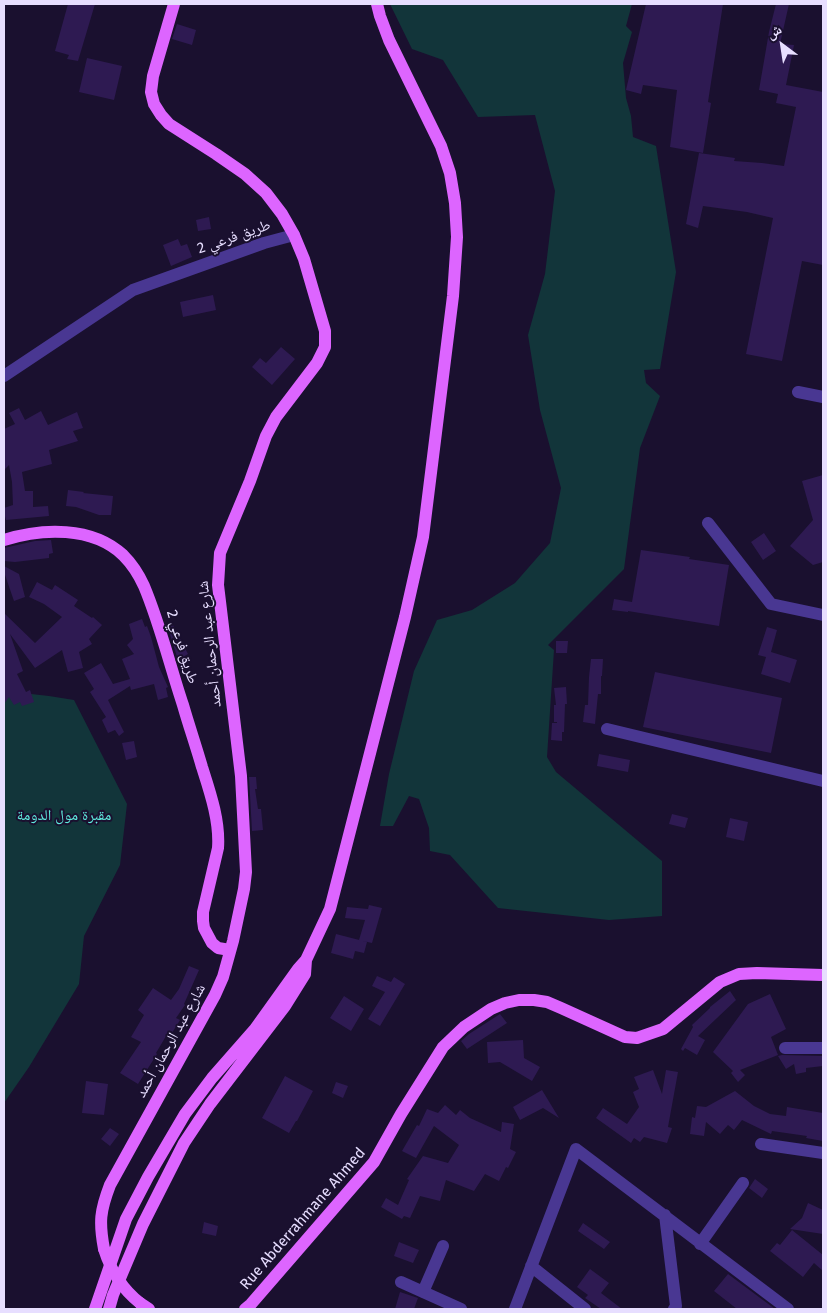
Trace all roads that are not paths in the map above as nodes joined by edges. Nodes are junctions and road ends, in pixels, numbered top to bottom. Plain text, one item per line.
1 (174, 4) edge
2 (377, 4) edge
3 (294, 235) junction
4 (4, 376) edge
5 (798, 392) dead end
6 (823, 396) edge
7 (708, 523) dead end
8 (4, 540) edge
9 (823, 615) edge
10 (607, 729) dead end
11 (823, 781) edge
12 (230, 950) junction
13 (306, 960) junction
14 (823, 975) edge
15 (785, 1048) dead end
16 (823, 1048) edge
17 (761, 1144) dead end
18 (823, 1153) edge
19 (743, 1183) dead end
20 (665, 1215) junction
21 (700, 1244) junction
22 (442, 1246) dead end
23 (531, 1266) junction
24 (401, 1282) dead end
25 (423, 1292) junction
26 (144, 1306) edge
27 (248, 1308) edge
28 (95, 1309) edge
29 (109, 1309) edge
30 (461, 1309) edge
31 (515, 1309) edge
32 (585, 1309) edge
33 (674, 1309) edge
34 (788, 1309) edge

1 - 3 main road, شارع عبد الرحمان أحمد
2 - 13 main road
3 - 4 street, طريق فرعي 2
3 - 12 main road, شارع عبد الرحمان أحمد
5 - 6 street
7 - 9 street
8 - 12 main road, طريق فرعي 2
10 - 11 street
12 - 26 main road, شارع عبد الرحمان أحمد, bridge
13 - 28 main road
13 - 29 main road
14 - 27 main road, Rue Abderrahmane Ahmed
15 - 16 street
17 - 18 street
19 - 21 street
20 - 21 street
20 - 23 street
20 - 33 street
21 - 34 street
22 - 25 street
23 - 31 street
23 - 32 street
24 - 25 street
25 - 30 street

